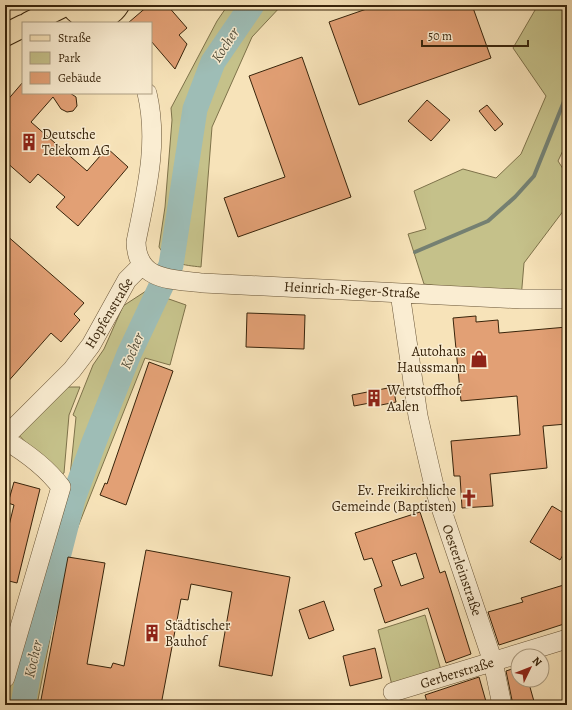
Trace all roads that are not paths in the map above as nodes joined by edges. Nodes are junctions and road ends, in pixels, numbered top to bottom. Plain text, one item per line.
1 (65, 5) edge
2 (71, 5) edge
3 (114, 14) edge
4 (31, 22) edge
5 (22, 26) edge
6 (5, 35) edge
7 (147, 94) edge
8 (148, 270) junction
9 (400, 293) junction
10 (567, 299) edge
11 (5, 437) edge
12 (5, 440) edge
13 (567, 639) edge
14 (493, 662) junction
15 (5, 678) edge
16 (393, 692) dead end
17 (502, 705) edge

1 - 4 main road
2 - 3 main road
5 - 6 main road
7 - 8 street, Hopfenstraße
8 - 9 street, Heinrich-Rieger-Straße
8 - 11 street, Hopfenstraße
9 - 10 street, Heinrich-Rieger-Straße
9 - 14 street, Oesterleinstraße
12 - 15 street
13 - 14 street, Gerberstraße
14 - 16 street, Gerberstraße
14 - 17 street, Oesterleinstraße

